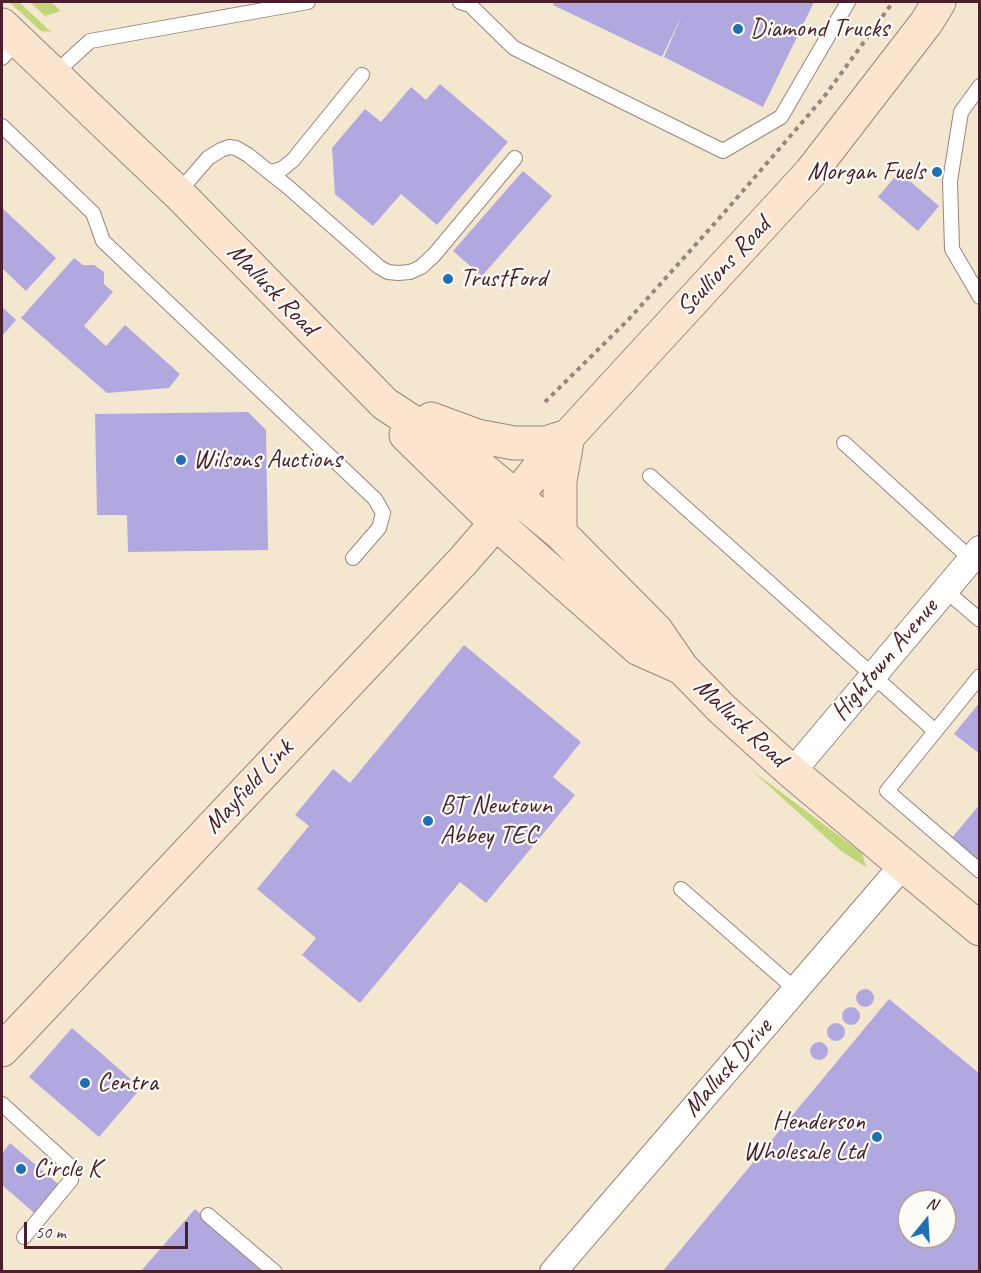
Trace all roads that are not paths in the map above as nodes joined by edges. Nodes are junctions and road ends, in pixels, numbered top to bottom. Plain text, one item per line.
1 (308, 2) edge
2 (848, 2) edge
3 (939, 2) edge
4 (468, 3) edge
5 (7, 42) edge
6 (53, 75) junction
7 (362, 75) dead end
8 (980, 86) edge
9 (2, 126) edge
10 (515, 158) dead end
11 (270, 172) junction
12 (178, 193) junction
13 (980, 297) edge
14 (385, 404) junction
15 (568, 436) junction
16 (844, 443) dead end
17 (650, 476) dead end
18 (516, 497) junction
19 (496, 523) junction
20 (560, 533) junction
21 (975, 554) edge
22 (353, 558) dead end
23 (945, 590) junction
24 (980, 620) edge
25 (682, 668) junction
26 (872, 676) junction
27 (980, 676) edge
28 (935, 731) junction
29 (792, 772) junction
30 (903, 865) junction
31 (980, 871) edge
32 (681, 889) dead end
33 (980, 928) edge
34 (795, 989) junction
35 (2, 1050) edge
36 (2, 1104) edge
37 (208, 1215) dead end
38 (24, 1237) dead end
39 (275, 1272) edge
40 (553, 1272) edge

1 - 6 lane
2 - 4 lane
3 - 15 main road, Scullions Road
5 - 6 main road, Mallusk Road
6 - 12 main road, Mallusk Road
7 - 11 lane
8 - 13 lane
9 - 22 lane
10 - 11 lane
11 - 12 lane
12 - 14 main road, Mallusk Road
14 - 15 main road
14 - 18 main road, Mallusk Road
14 - 19 main road, Mallusk Road
15 - 18 main road, Scullions Road
15 - 20 main road
16 - 21 lane
17 - 26 lane
18 - 19 main road, Scullions Road
18 - 20 main road, Mallusk Road
19 - 25 main road, Mallusk Road
19 - 35 main road, Mayfield Link
20 - 25 main road, Mallusk Road
21 - 23 street, Hightown Avenue
23 - 24 lane
23 - 26 street, Hightown Avenue
25 - 29 main road, Mallusk Road
26 - 28 lane
26 - 29 street, Hightown Avenue
27 - 28 lane
28 - 31 lane
29 - 30 main road, Mallusk Road
30 - 33 main road, Mallusk Road
30 - 34 street, Mallusk Drive
32 - 34 lane
34 - 40 street, Mallusk Drive
36 - 38 lane
37 - 39 lane

